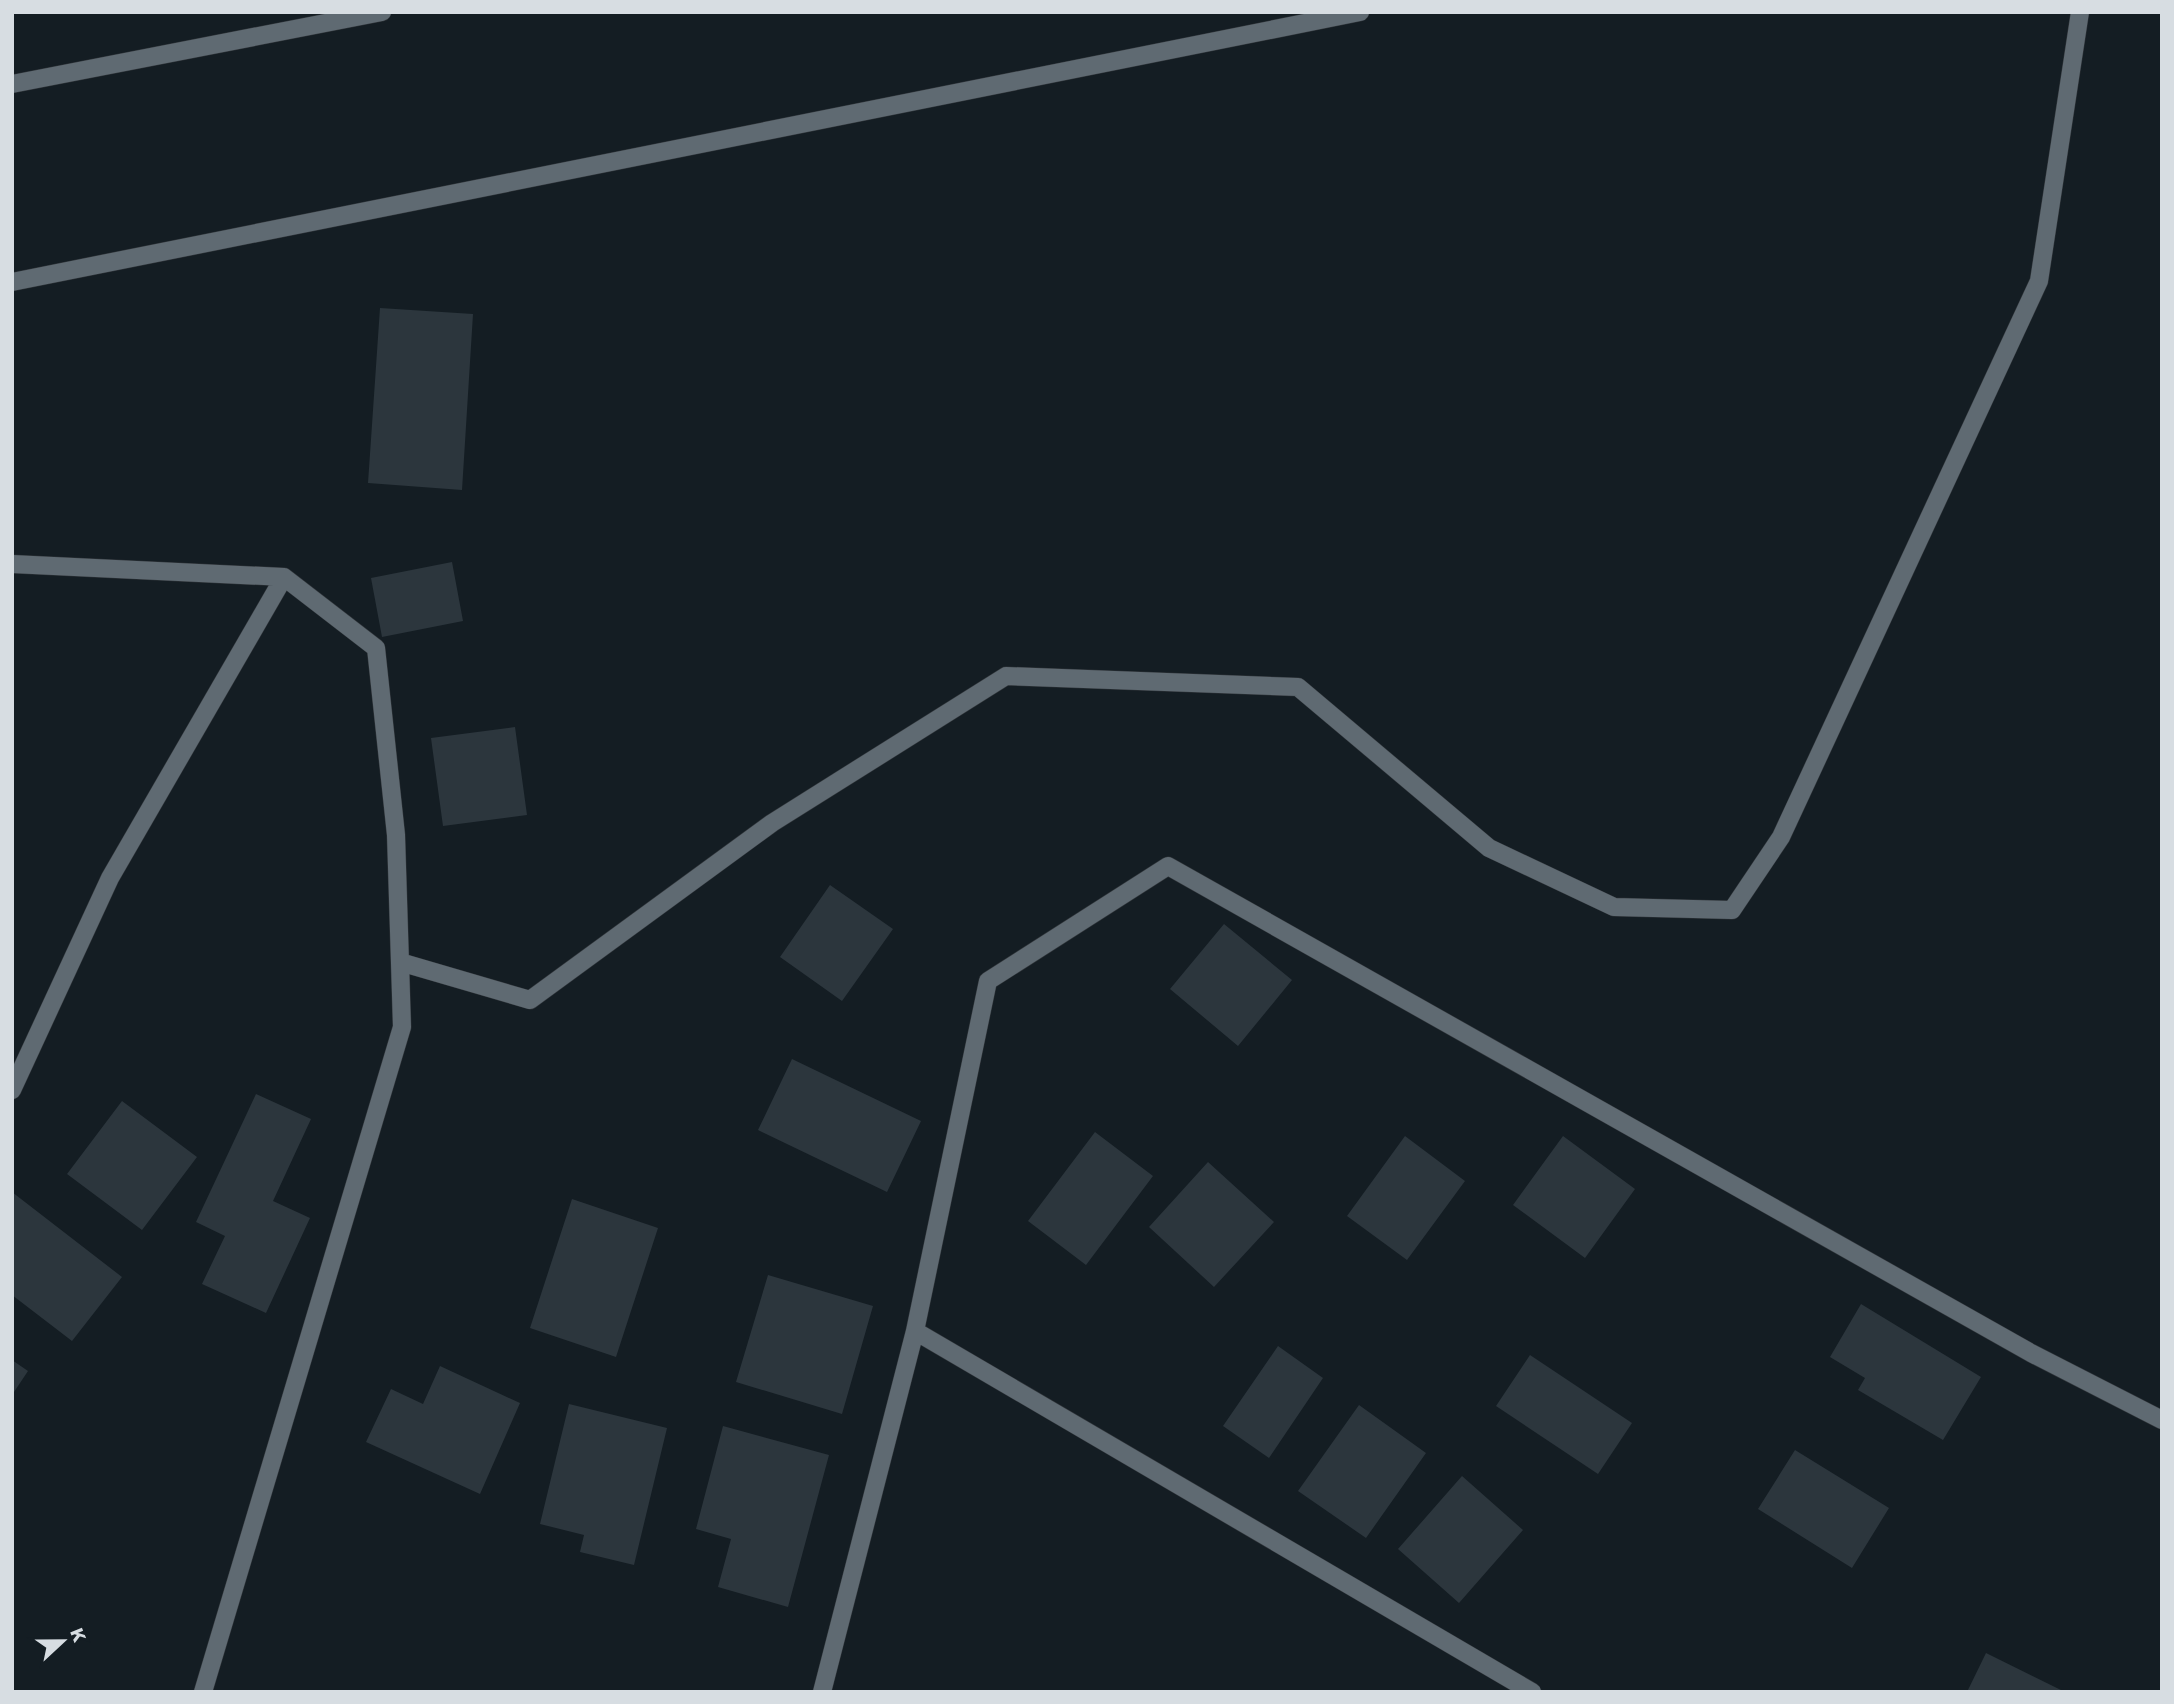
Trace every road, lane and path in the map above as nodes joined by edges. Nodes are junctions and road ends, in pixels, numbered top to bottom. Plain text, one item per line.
1 (382, 12) edge
2 (1360, 12) edge
3 (2080, 12) edge
4 (12, 84) edge
5 (12, 282) edge
6 (12, 564) edge
7 (284, 577) junction
8 (400, 962) junction
9 (12, 1090) edge
10 (915, 1331) junction
11 (2162, 1420) edge
12 (203, 1692) edge
13 (822, 1692) edge
14 (1532, 1692) edge

1 - 4 street
2 - 5 street
3 - 8 street
6 - 7 street
7 - 8 street
7 - 9 street
8 - 12 street
10 - 11 street
10 - 13 street
10 - 14 street

